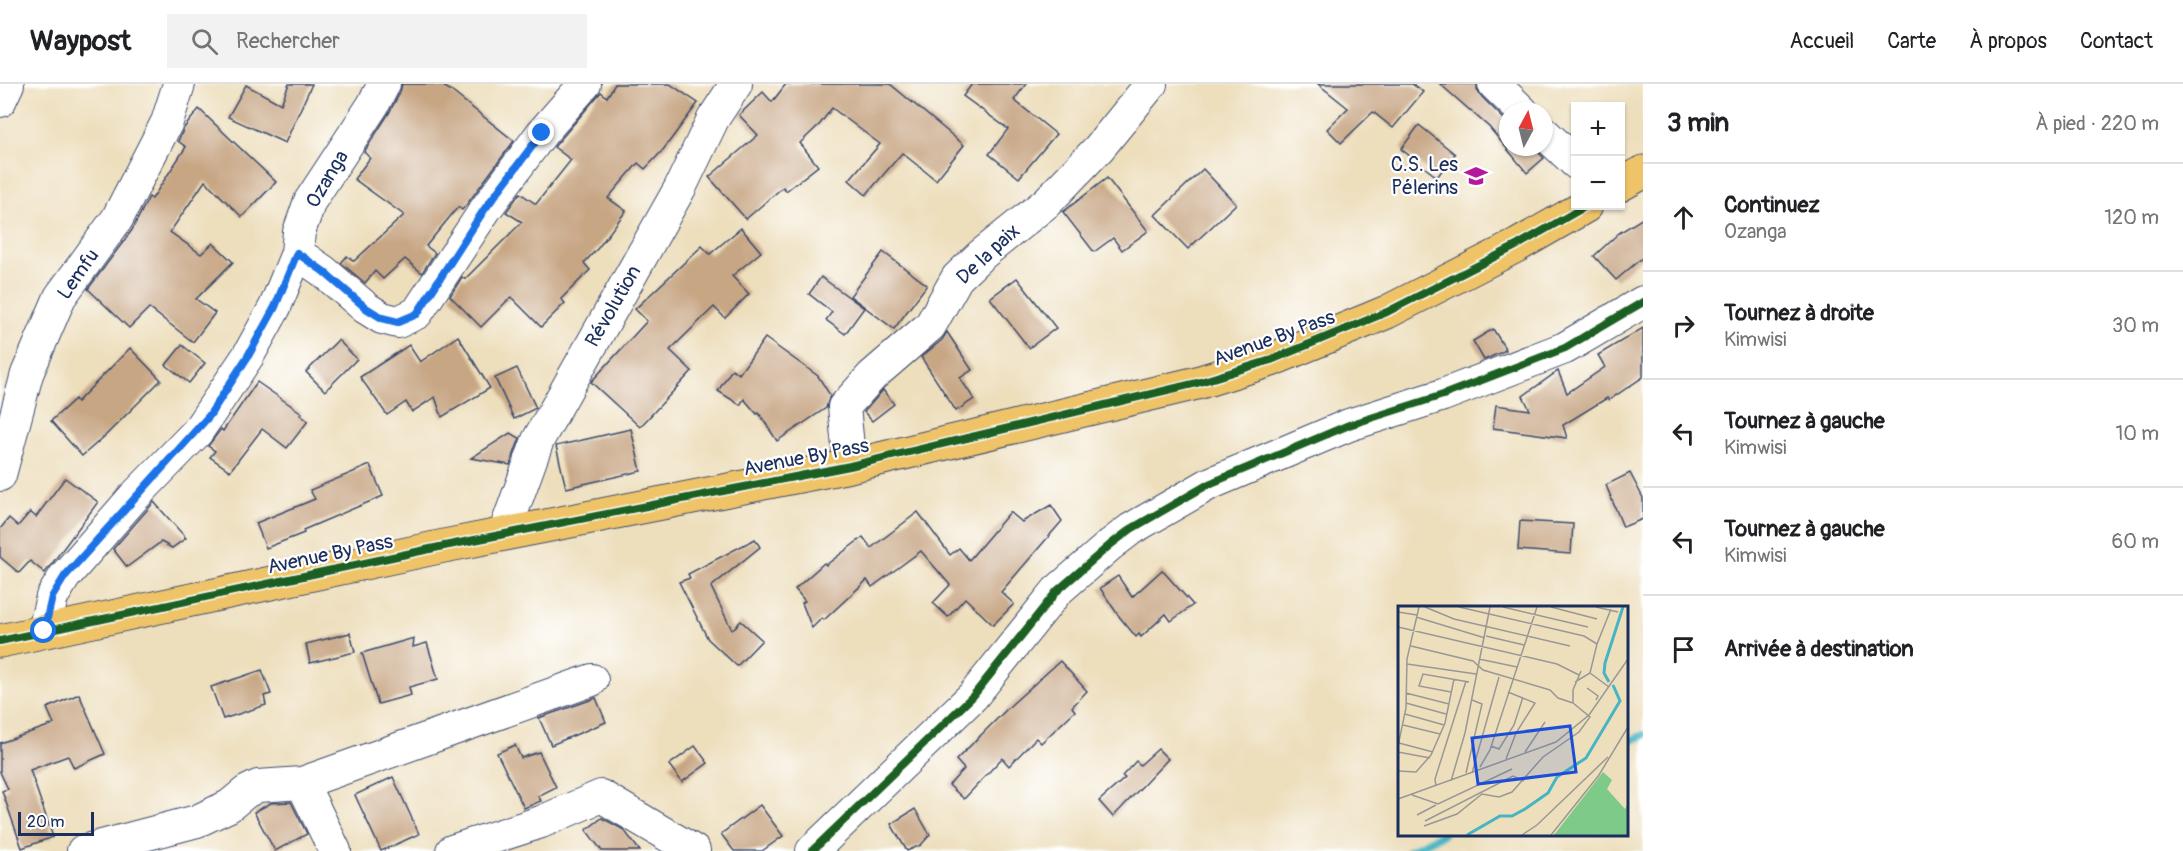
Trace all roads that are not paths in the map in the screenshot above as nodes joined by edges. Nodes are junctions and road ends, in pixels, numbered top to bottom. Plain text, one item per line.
1 (9, 84) edge
2 (179, 84) edge
3 (384, 84) edge
4 (585, 84) edge
5 (736, 84) edge
6 (1151, 84) edge
7 (1494, 84) edge
8 (0, 101) edge
9 (1513, 102) edge
10 (1553, 142) edge
11 (1571, 159) edge
12 (1643, 172) edge
13 (1625, 182) edge
14 (1579, 210) edge
15 (297, 253) junction
16 (1643, 302) edge
17 (850, 466) junction
18 (0, 475) edge
19 (504, 534) junction
20 (44, 631) junction
21 (0, 641) edge
22 (592, 680) dead end
23 (302, 783) junction
24 (83, 851) edge
25 (335, 851) edge
26 (452, 851) edge
27 (694, 851) edge
28 (813, 851) edge

1 - 8 street
2 - 18 street, Lemfu
3 - 15 street, Ozanga
4 - 15 street
5 - 19 street, Révolution
6 - 17 street, De la paix
7 - 9 street
10 - 11 street
12 - 13 highway
14 - 17 highway, Avenue By Pass
15 - 20 street, Ozanga
16 - 28 street
17 - 19 highway, Avenue By Pass
19 - 20 highway, Avenue By Pass
20 - 21 highway, Avenue By Pass
22 - 23 street
23 - 24 street
23 - 25 street
26 - 27 street

